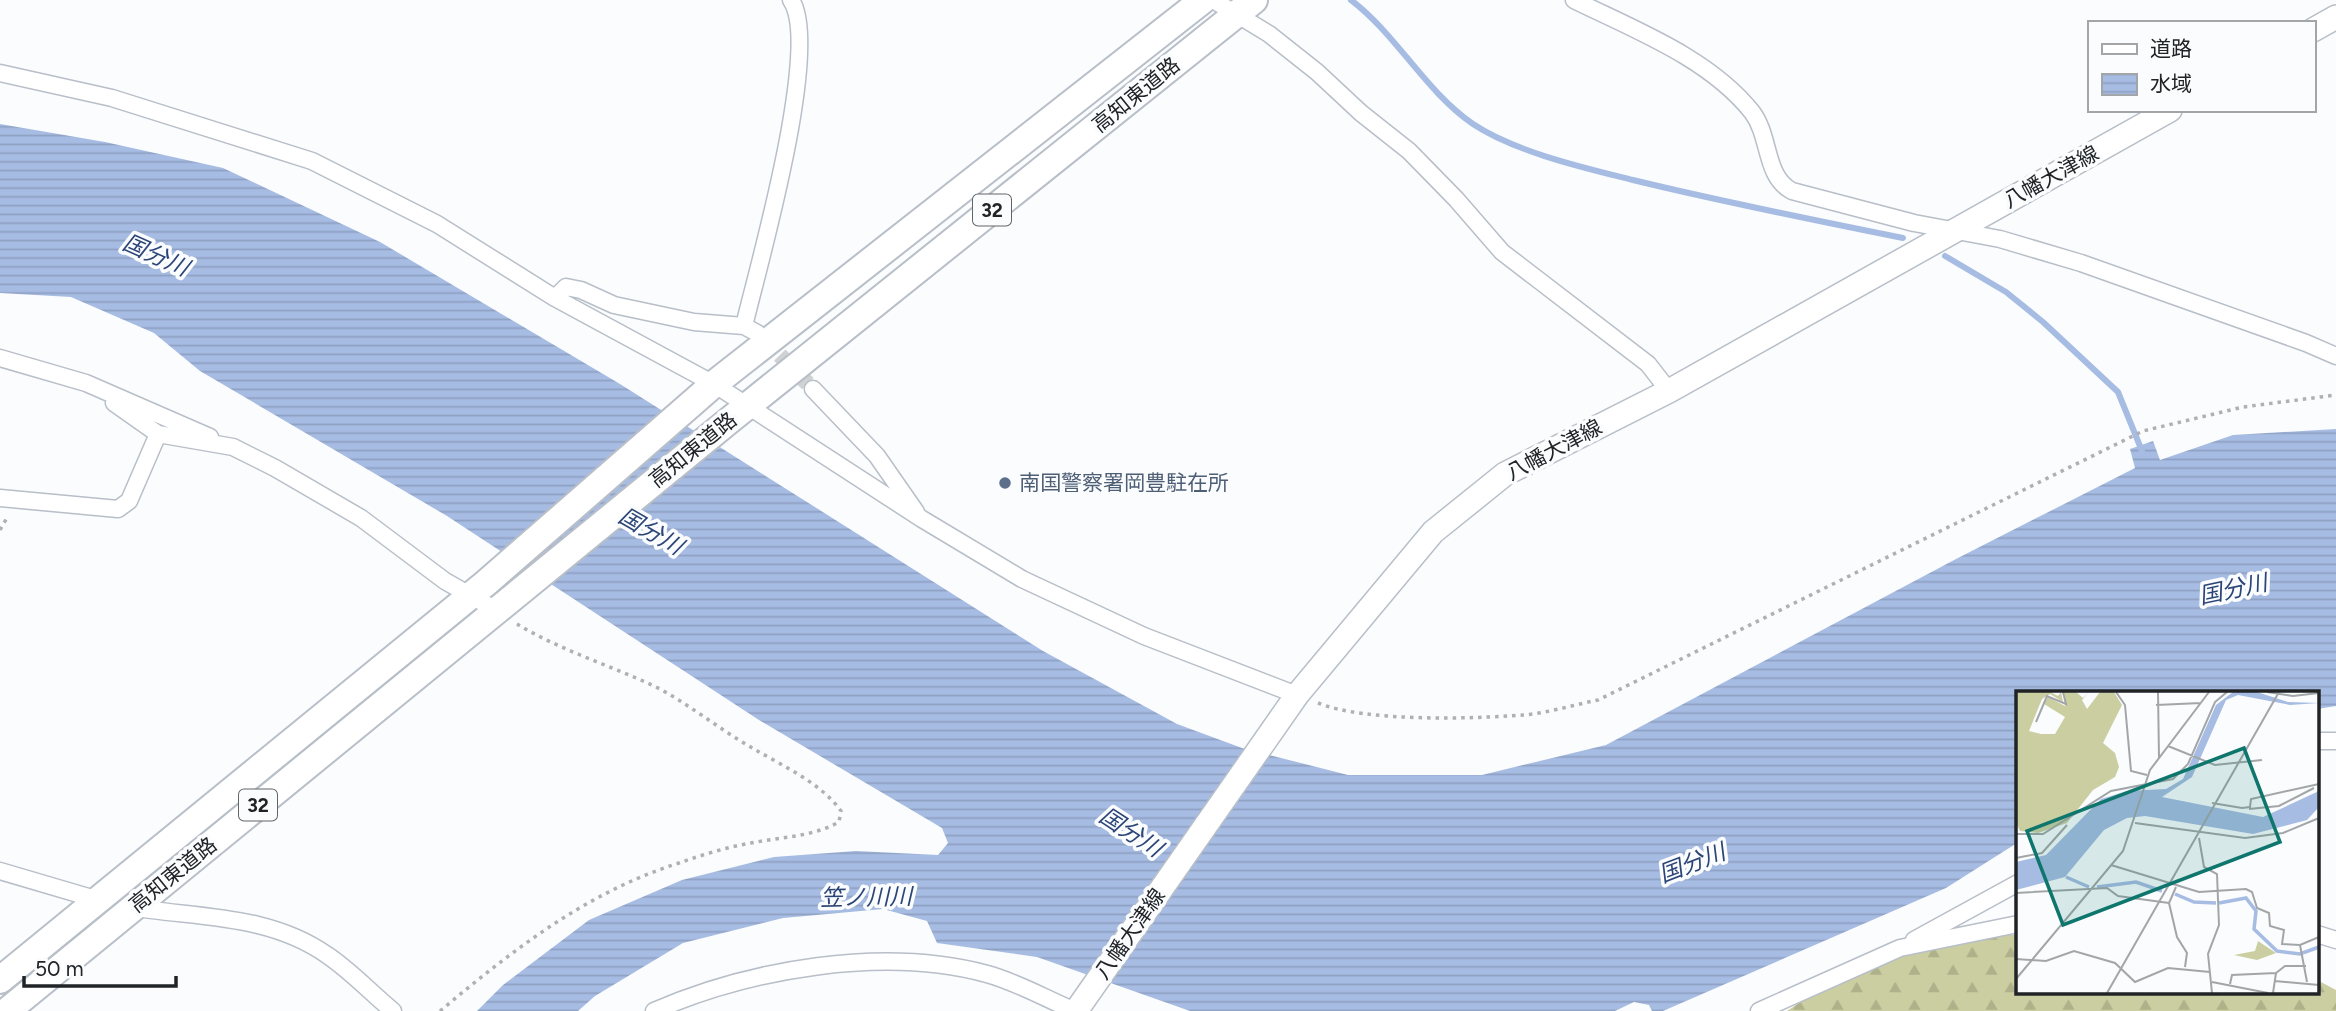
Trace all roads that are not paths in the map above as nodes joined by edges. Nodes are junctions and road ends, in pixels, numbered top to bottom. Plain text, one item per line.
1 (791, 0) edge
2 (1203, 0) edge
3 (1213, 0) edge
4 (1574, 0) edge
5 (1245, 8) edge
6 (2336, 17) edge
7 (2315, 29) edge
8 (0, 73) edge
9 (2165, 112) edge
10 (1957, 229) junction
11 (555, 298) junction
12 (2336, 356) edge
13 (0, 358) edge
14 (86, 383) junction
15 (813, 389) tunnel mouth
16 (706, 391) junction
17 (1669, 391) junction
18 (740, 412) junction
19 (158, 434) junction
20 (233, 447) junction
21 (0, 498) edge
22 (922, 519) junction
23 (478, 589) junction
24 (503, 605) junction
25 (1293, 700) junction
26 (2318, 741) edge
27 (2336, 741) edge
28 (0, 871) edge
29 (2016, 884) edge
30 (98, 900) junction
31 (133, 907) junction
32 (2016, 924) edge
33 (2318, 934) edge
34 (2336, 940) edge
35 (1899, 948) junction
36 (0, 980) edge
37 (1077, 1010) edge
38 (7, 1011) edge
39 (393, 1011) edge
40 (654, 1011) edge
41 (1759, 1011) edge

1 - 11 street
2 - 16 highway, 高知東道路 / 32
3 - 5 street
4 - 10 street
5 - 17 street
5 - 18 highway, 高知東道路 / 32
6 - 7 main road
8 - 11 street
9 - 10 main road, 八幡大津線
10 - 12 street
10 - 17 main road, 八幡大津線
11 - 16 street
13 - 14 street
14 - 19 street
14 - 20 street
15 - 22 street
16 - 18 street
16 - 23 highway, 高知東道路 / 32
17 - 25 main road, 八幡大津線
18 - 22 street
18 - 24 highway, 高知東道路 / 32
19 - 20 street
19 - 21 street
20 - 23 street
22 - 25 street
23 - 24 street
23 - 30 highway, 高知東道路 / 32
24 - 31 highway, 高知東道路 / 32
25 - 37 main road, 八幡大津線
26 - 27 street
28 - 30 street
29 - 35 street
30 - 31 street
30 - 36 highway, 高知東道路 / 32
31 - 38 highway, 高知東道路 / 32
31 - 39 street
32 - 35 street
33 - 34 street
35 - 41 street
37 - 40 street

